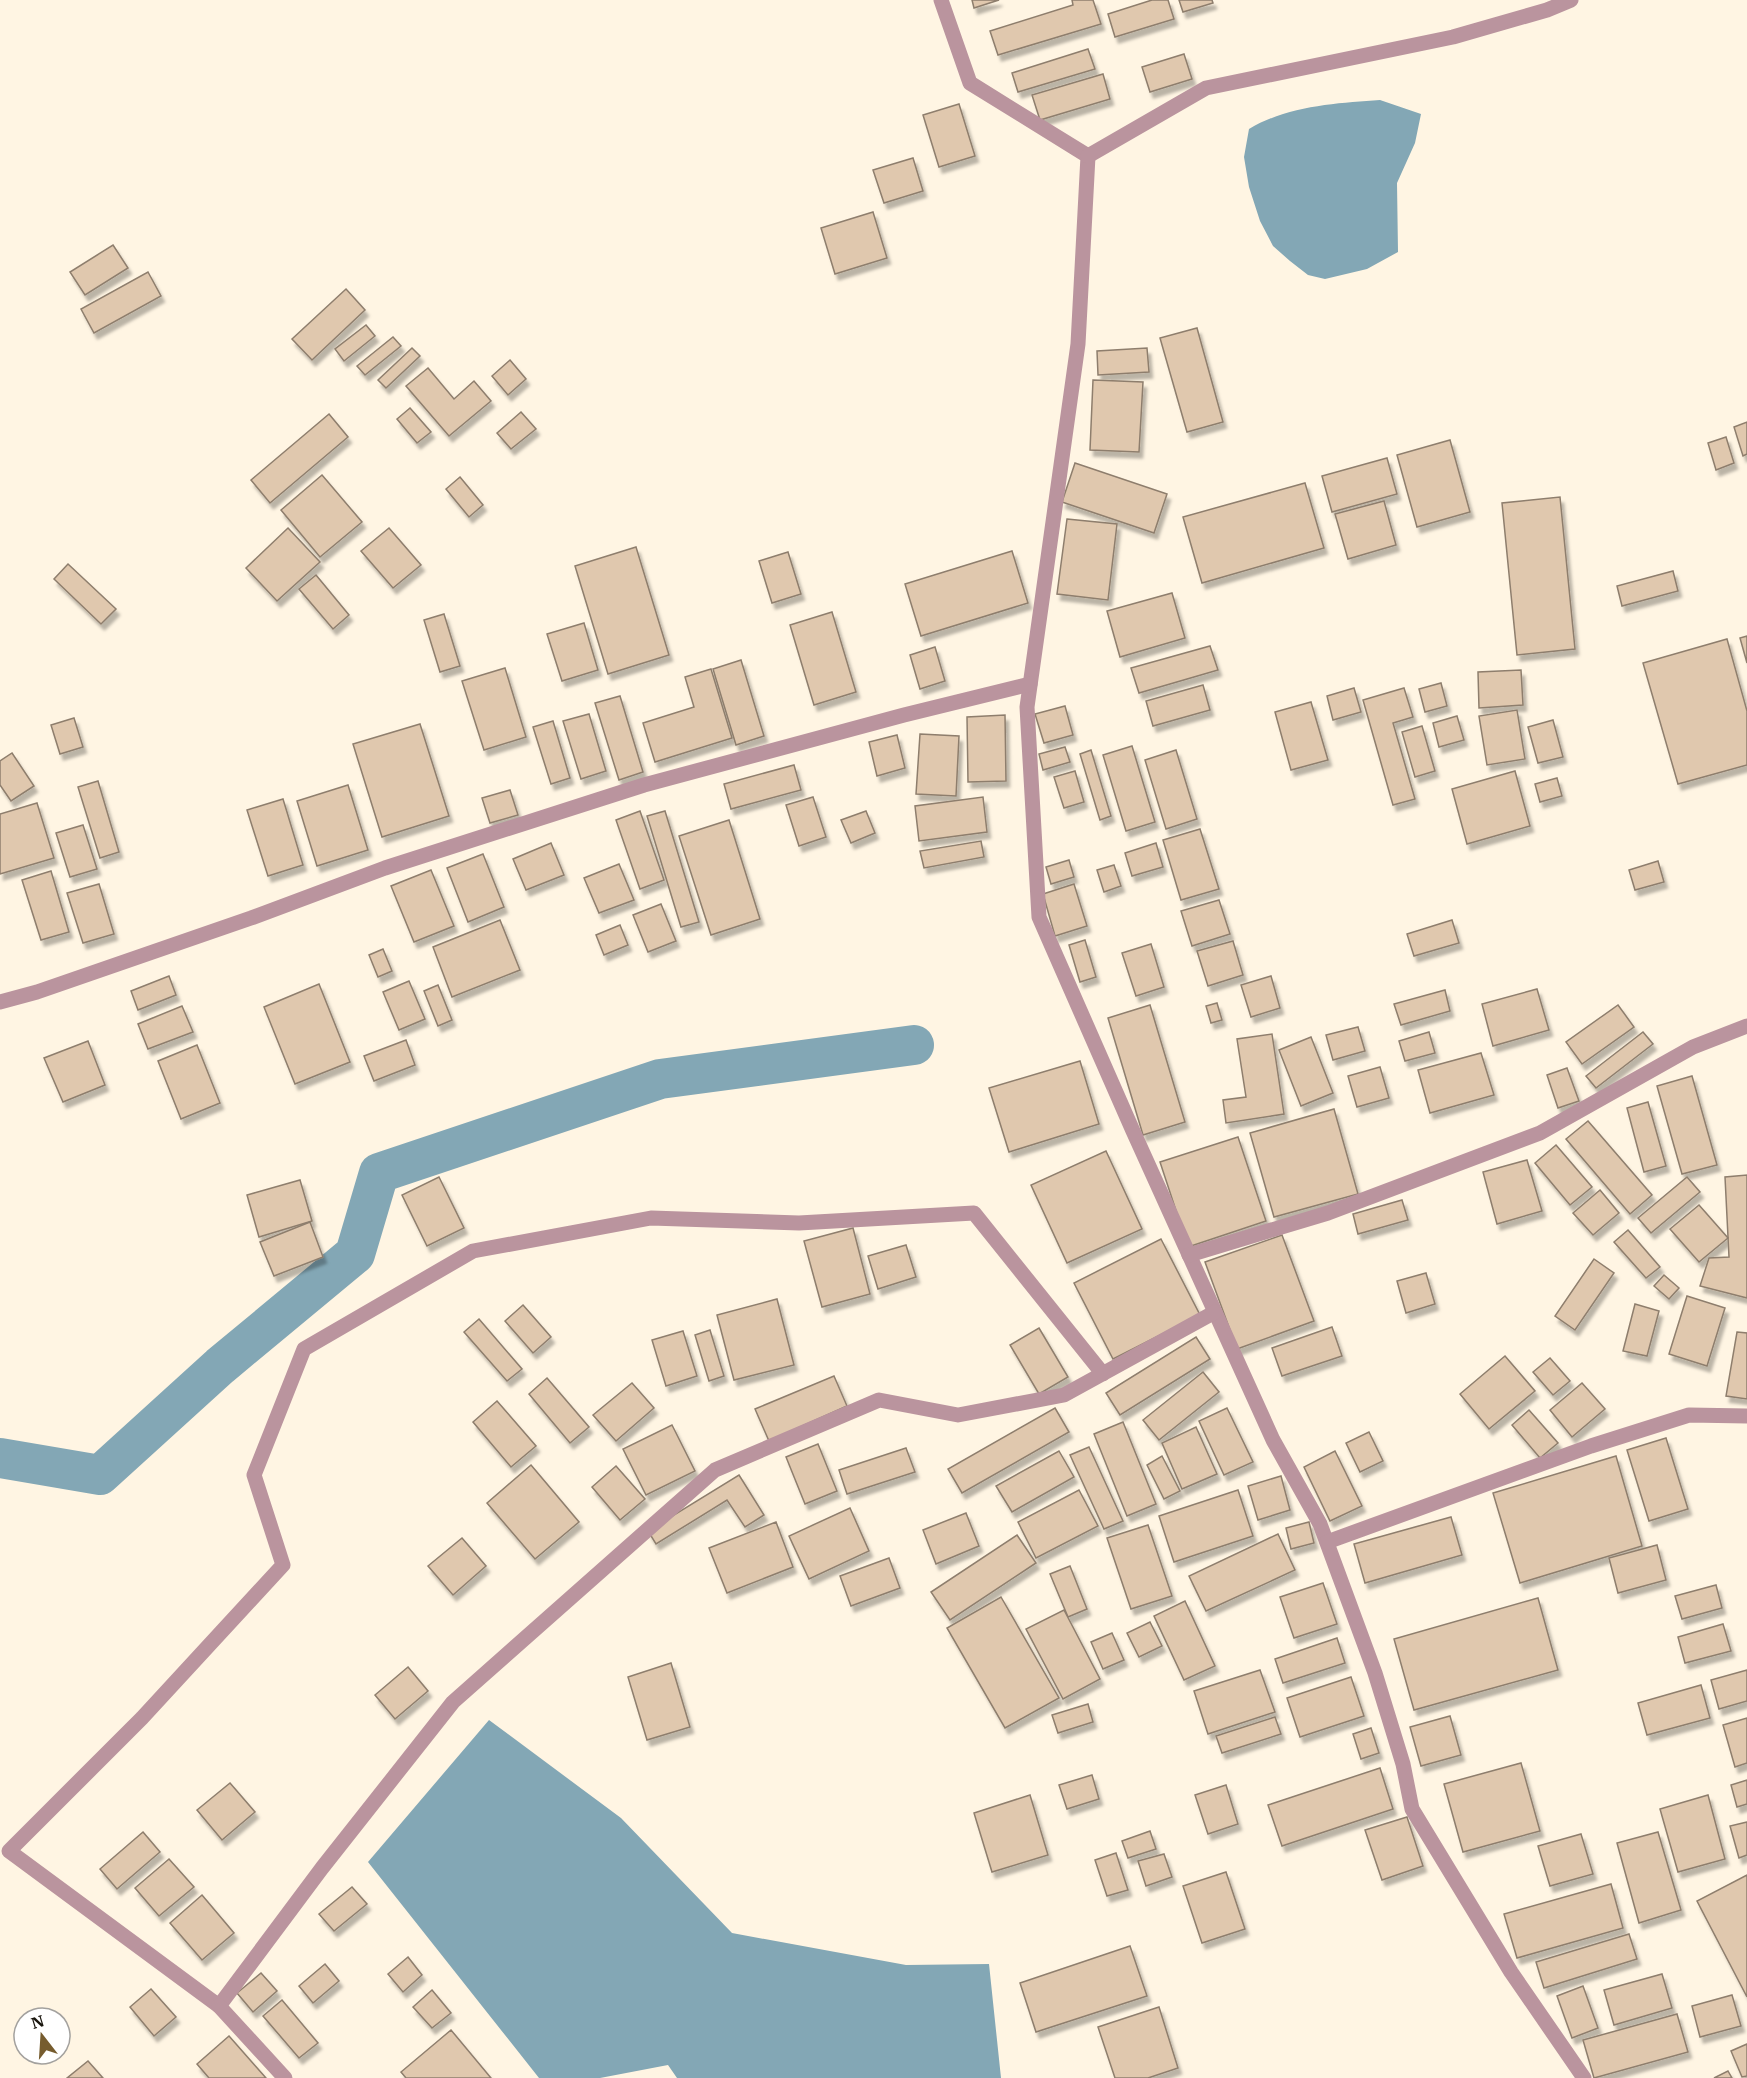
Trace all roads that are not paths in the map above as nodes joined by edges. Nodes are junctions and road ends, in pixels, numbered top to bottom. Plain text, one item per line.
1 (941, 0) edge
2 (1571, 0) edge
3 (1088, 156) junction
4 (1030, 684) junction
5 (0, 1002) edge
6 (1747, 1026) edge
7 (1189, 1255) junction
8 (1215, 1312) junction
9 (1103, 1374) junction
10 (1747, 1416) edge
11 (1327, 1542) junction
12 (219, 2006) junction
13 (285, 2078) edge
14 (1584, 2078) edge

1 - 3 street
2 - 3 street
3 - 4 street
4 - 5 street
4 - 7 street
6 - 7 street
7 - 8 street
8 - 9 street
8 - 11 street
9 - 12 street
9 - 12 street
10 - 11 street
11 - 14 street
12 - 13 street

